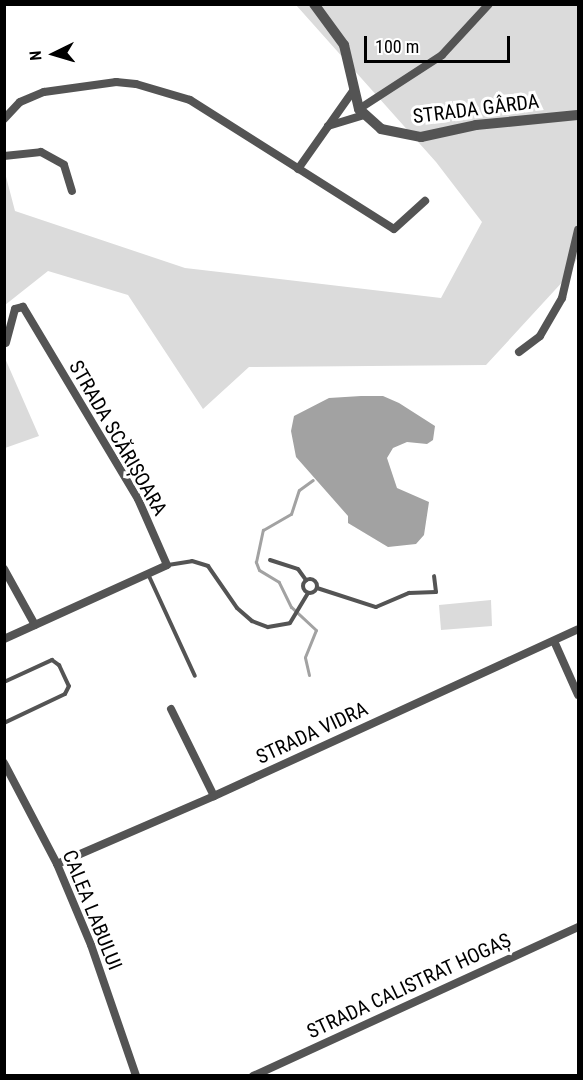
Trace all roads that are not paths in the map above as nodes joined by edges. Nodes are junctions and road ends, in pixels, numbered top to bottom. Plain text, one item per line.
1 (314, 4) edge
2 (489, 4) edge
3 (353, 91) junction
4 (362, 112) junction
5 (579, 115) edge
6 (4, 119) edge
7 (328, 126) junction
8 (4, 156) edge
9 (298, 169) junction
10 (72, 191) dead end
11 (425, 201) dead end
12 (579, 230) edge
13 (6, 343) dead end
14 (519, 352) dead end
15 (270, 560) dead end
16 (167, 565) junction
17 (4, 569) edge
18 (148, 573) junction
19 (434, 576) dead end
20 (306, 580) junction
21 (317, 588) junction
22 (308, 593) junction
23 (35, 625) junction
24 (579, 629) edge
25 (4, 639) edge
26 (555, 641) junction
27 (195, 675) dead end
28 (4, 682) edge
29 (579, 695) edge
30 (171, 709) dead end
31 (4, 723) edge
32 (4, 763) edge
33 (214, 796) junction
34 (57, 864) junction
35 (579, 927) edge
36 (136, 1076) edge
37 (253, 1076) edge

1 - 3 street
2 - 4 street
3 - 4 street
3 - 7 street
4 - 5 street, STRADA GÂRDA
4 - 7 street
6 - 9 street
7 - 9 street
8 - 10 street
9 - 11 street
12 - 14 street
13 - 16 street, STRADA SCĂRIȘOARA
15 - 20 lane
16 - 18 street
16 - 22 lane
17 - 23 street
18 - 23 street
18 - 27 lane
19 - 21 lane
20 - 21 lane
20 - 22 lane
21 - 22 lane
23 - 25 street
24 - 26 street, STRADA VIDRA
26 - 29 street
26 - 33 street, STRADA VIDRA
28 - 31 lane
30 - 33 street
32 - 34 street, CALEA LABULUI
33 - 34 street, STRADA VIDRA
34 - 36 street, CALEA LABULUI
35 - 37 street, STRADA CALISTRAT HOGAȘ

